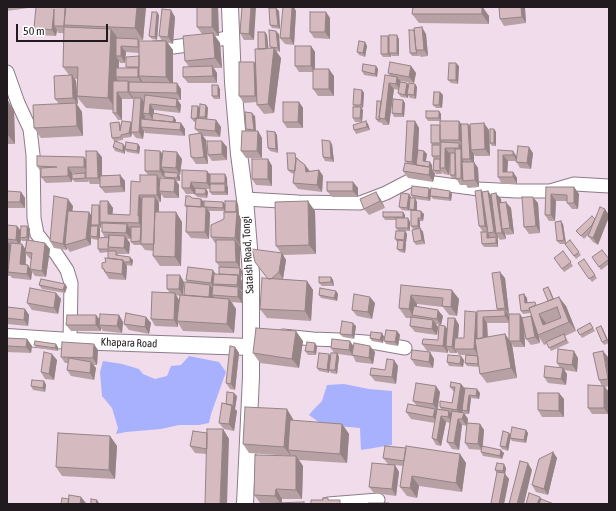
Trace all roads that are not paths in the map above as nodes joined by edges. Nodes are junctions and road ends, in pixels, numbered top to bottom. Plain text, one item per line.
1 (230, 7) edge
2 (231, 37) junction
3 (150, 48) edge
4 (7, 72) edge
5 (609, 186) edge
6 (245, 200) junction
7 (7, 337) edge
8 (259, 339) junction
9 (70, 341) junction
10 (405, 348) dead end
11 (378, 500) dead end
12 (245, 504) edge
13 (328, 504) edge

1 - 2 street, Sataish Road, Tongi
2 - 3 street
2 - 6 street, Sataish Road, Tongi
4 - 9 street
5 - 6 street
6 - 8 street, Sataish Road, Tongi
7 - 9 street, Khapara Road
8 - 9 street, Khapara Road
8 - 10 street
8 - 12 street, Sataish Road, Tongi
11 - 13 street

